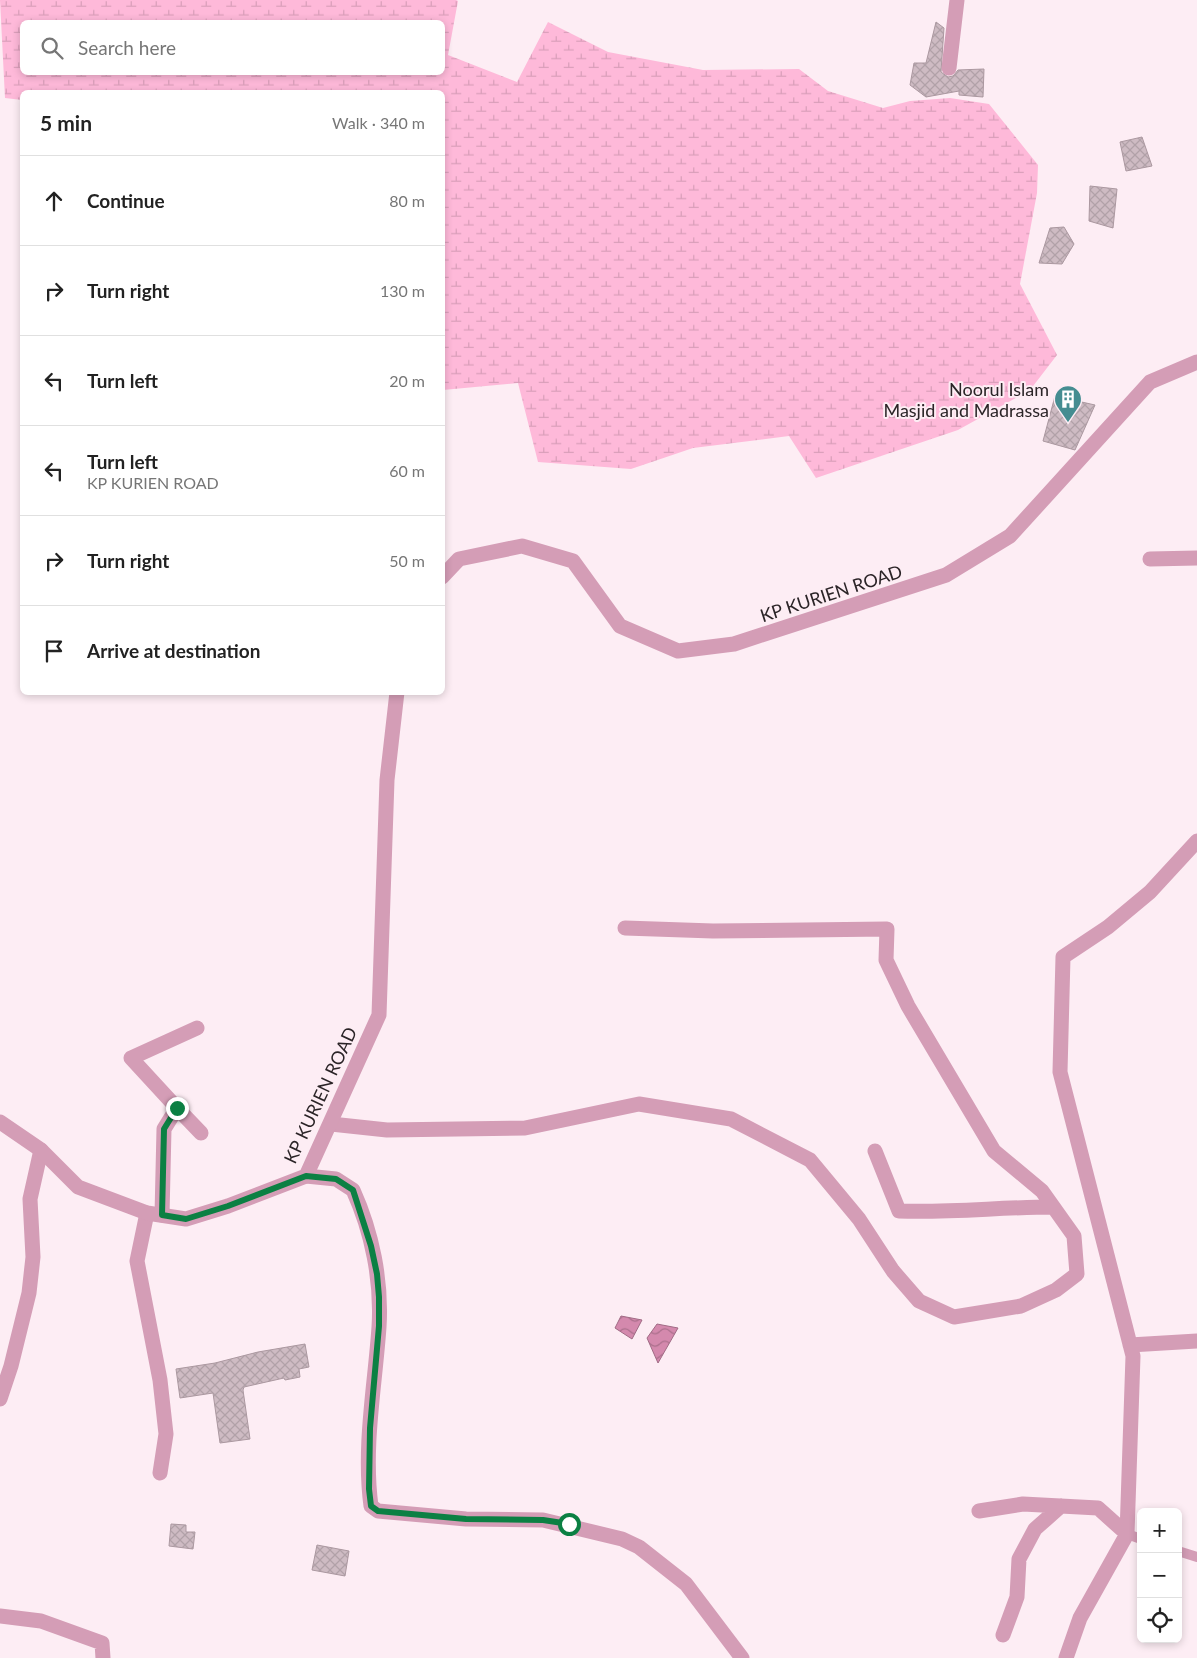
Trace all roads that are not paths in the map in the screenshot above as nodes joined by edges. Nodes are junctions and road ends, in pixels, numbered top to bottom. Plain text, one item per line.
1 (957, 0) edge
2 (949, 68) dead end
3 (1197, 362) edge
4 (1197, 558) edge
5 (1150, 559) dead end
6 (445, 574) edge
7 (397, 695) edge
8 (1197, 841) edge
9 (625, 928) dead end
10 (197, 1028) dead end
11 (177, 1108) junction
12 (0, 1122) edge
13 (331, 1124) junction
14 (201, 1134) dead end
15 (41, 1150) junction
16 (875, 1151) dead end
17 (306, 1176) junction
18 (1053, 1207) junction
19 (154, 1214) junction
20 (1197, 1341) edge
21 (1130, 1345) junction
22 (0, 1399) edge
23 (160, 1473) dead end
24 (1061, 1506) junction
25 (978, 1510) dead end
26 (1134, 1537) edge
27 (1182, 1552) edge
28 (1197, 1557) edge
29 (0, 1616) edge
30 (1003, 1635) dead end
31 (102, 1658) edge
32 (742, 1658) edge
33 (1066, 1658) edge

1 - 2 street
3 - 6 street, KP KURIEN ROAD
4 - 5 street
7 - 13 street, KP KURIEN ROAD
8 - 21 street
9 - 18 street
10 - 11 street
11 - 14 street
11 - 19 street
12 - 15 street, KP KURIEN ROAD
13 - 17 street, KP KURIEN ROAD
13 - 18 street
15 - 19 street, KP KURIEN ROAD
15 - 22 street
16 - 18 street
17 - 19 street, KP KURIEN ROAD
17 - 32 street
19 - 23 street
20 - 21 street
21 - 26 street
24 - 25 street
24 - 26 street
24 - 30 street
26 - 33 street
27 - 28 lane
29 - 31 street

